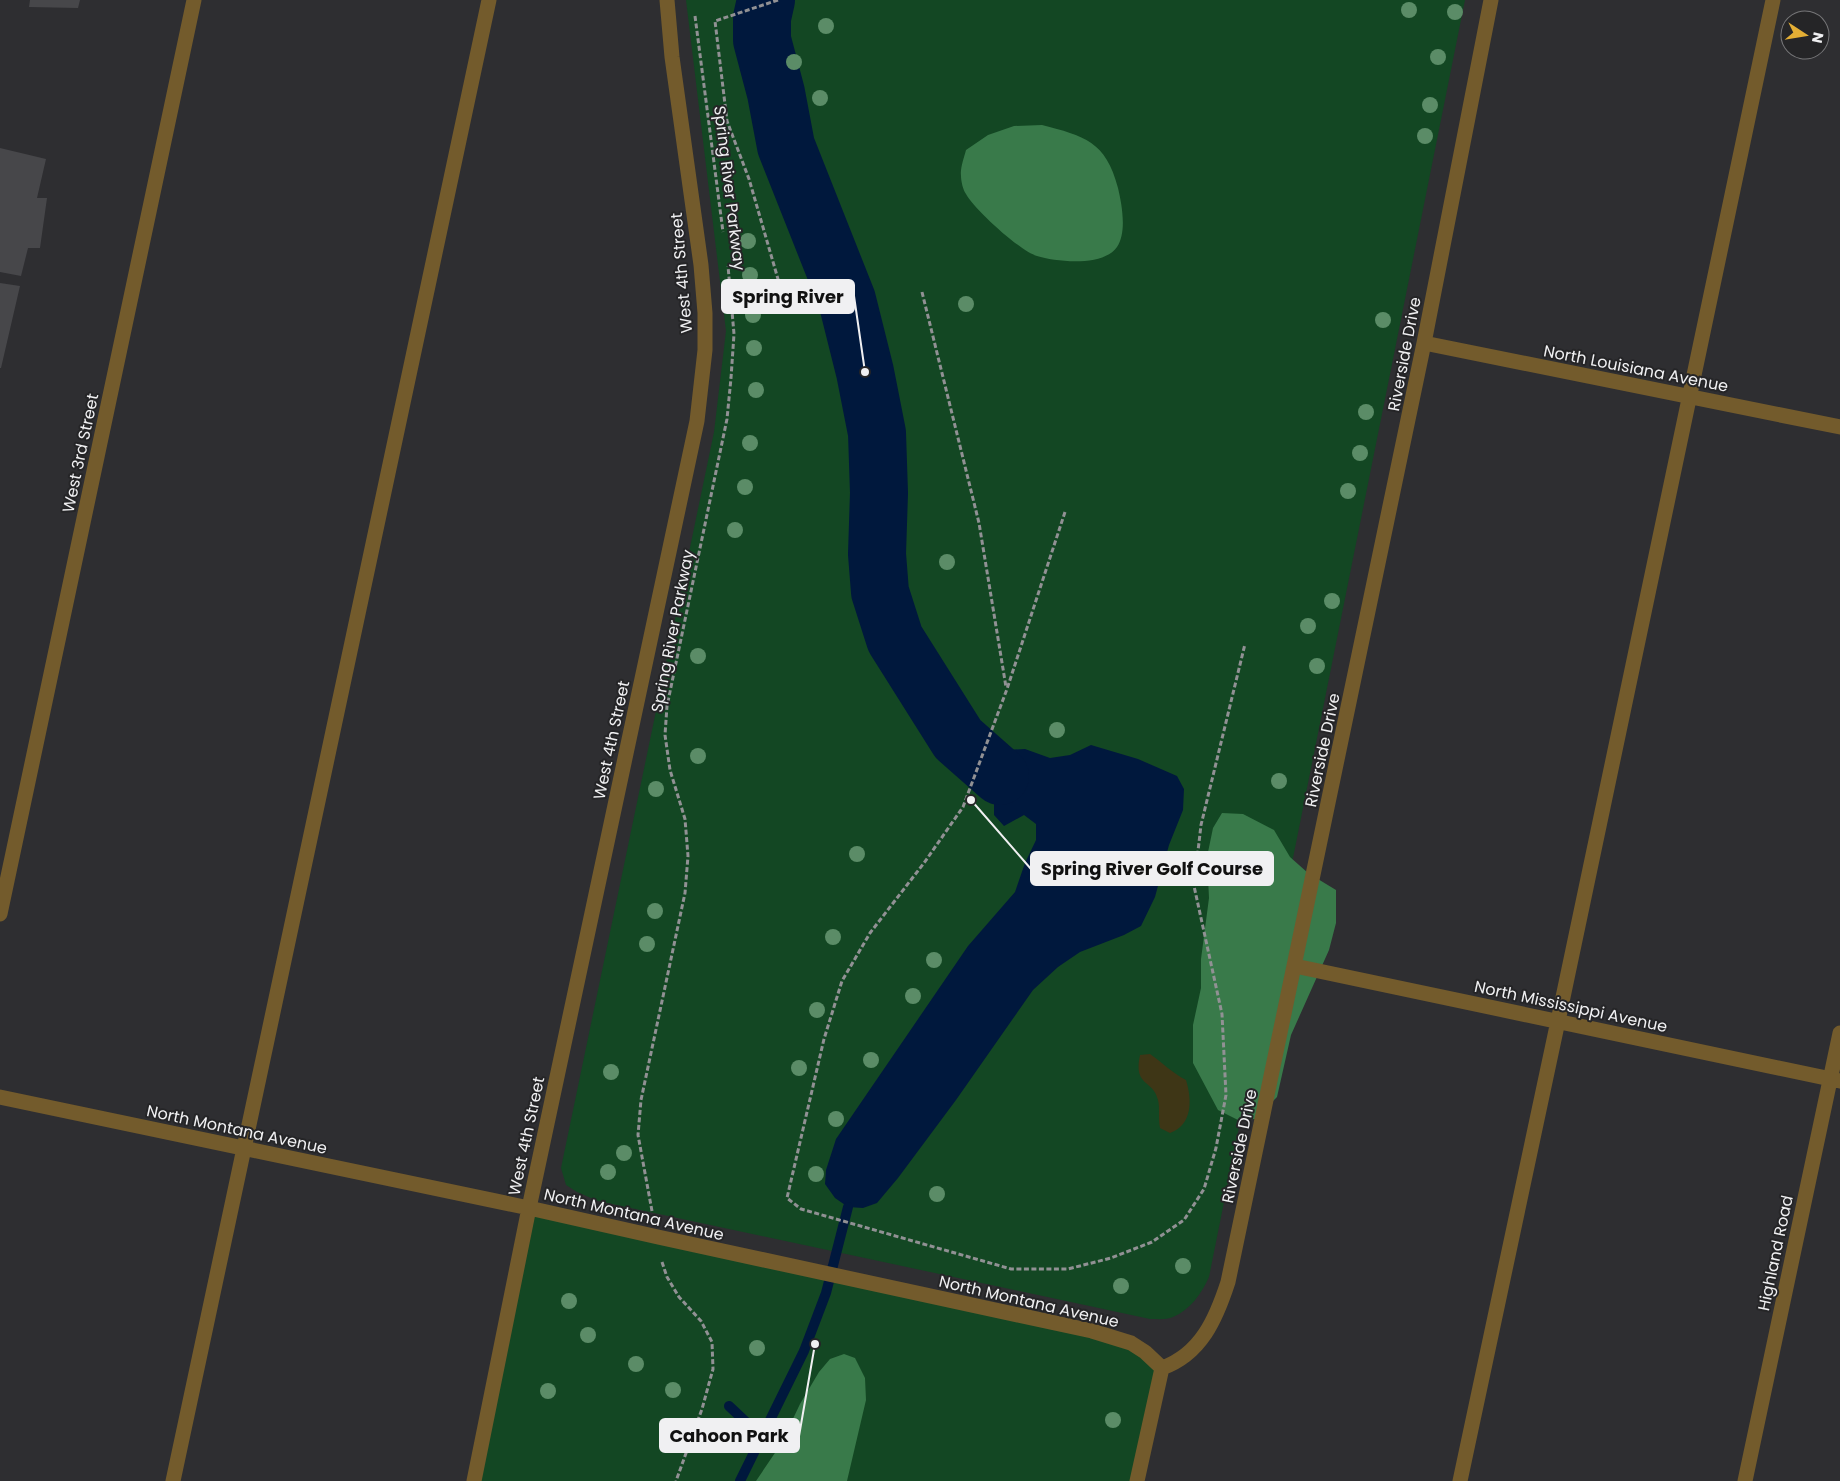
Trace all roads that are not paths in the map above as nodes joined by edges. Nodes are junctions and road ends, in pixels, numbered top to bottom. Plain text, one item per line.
1 (194, 0) edge
2 (490, 0) edge
3 (667, 0) edge
4 (1491, 0) edge
5 (1773, 0) edge
6 (1424, 343) junction
7 (1690, 396) junction
8 (1840, 427) edge
9 (0, 914) edge
10 (1295, 966) junction
11 (1558, 1021) junction
12 (1840, 1033) edge
13 (1835, 1080) edge
14 (0, 1097) edge
15 (245, 1148) junction
16 (529, 1208) junction
17 (1162, 1368) junction
18 (173, 1481) edge
19 (474, 1481) edge
20 (1137, 1481) edge
21 (1460, 1481) edge
22 (1745, 1481) edge

1 - 9 street, West 3rd Street
2 - 15 street
3 - 16 street, West 4th Street
4 - 6 street, Riverside Drive
5 - 7 street
6 - 7 street, North Louisiana Avenue
6 - 10 street, Riverside Drive
7 - 8 street, North Louisiana Avenue
7 - 11 street
10 - 11 street, North Mississippi Avenue
10 - 17 street, Riverside Drive
11 - 13 street, North Mississippi Avenue
11 - 21 street
12 - 13 street, Highland Road
13 - 22 street, Highland Road
14 - 15 street, North Montana Avenue
15 - 16 street, North Montana Avenue
15 - 18 street
16 - 17 street, North Montana Avenue
16 - 19 street, West 4th Street
17 - 20 street

